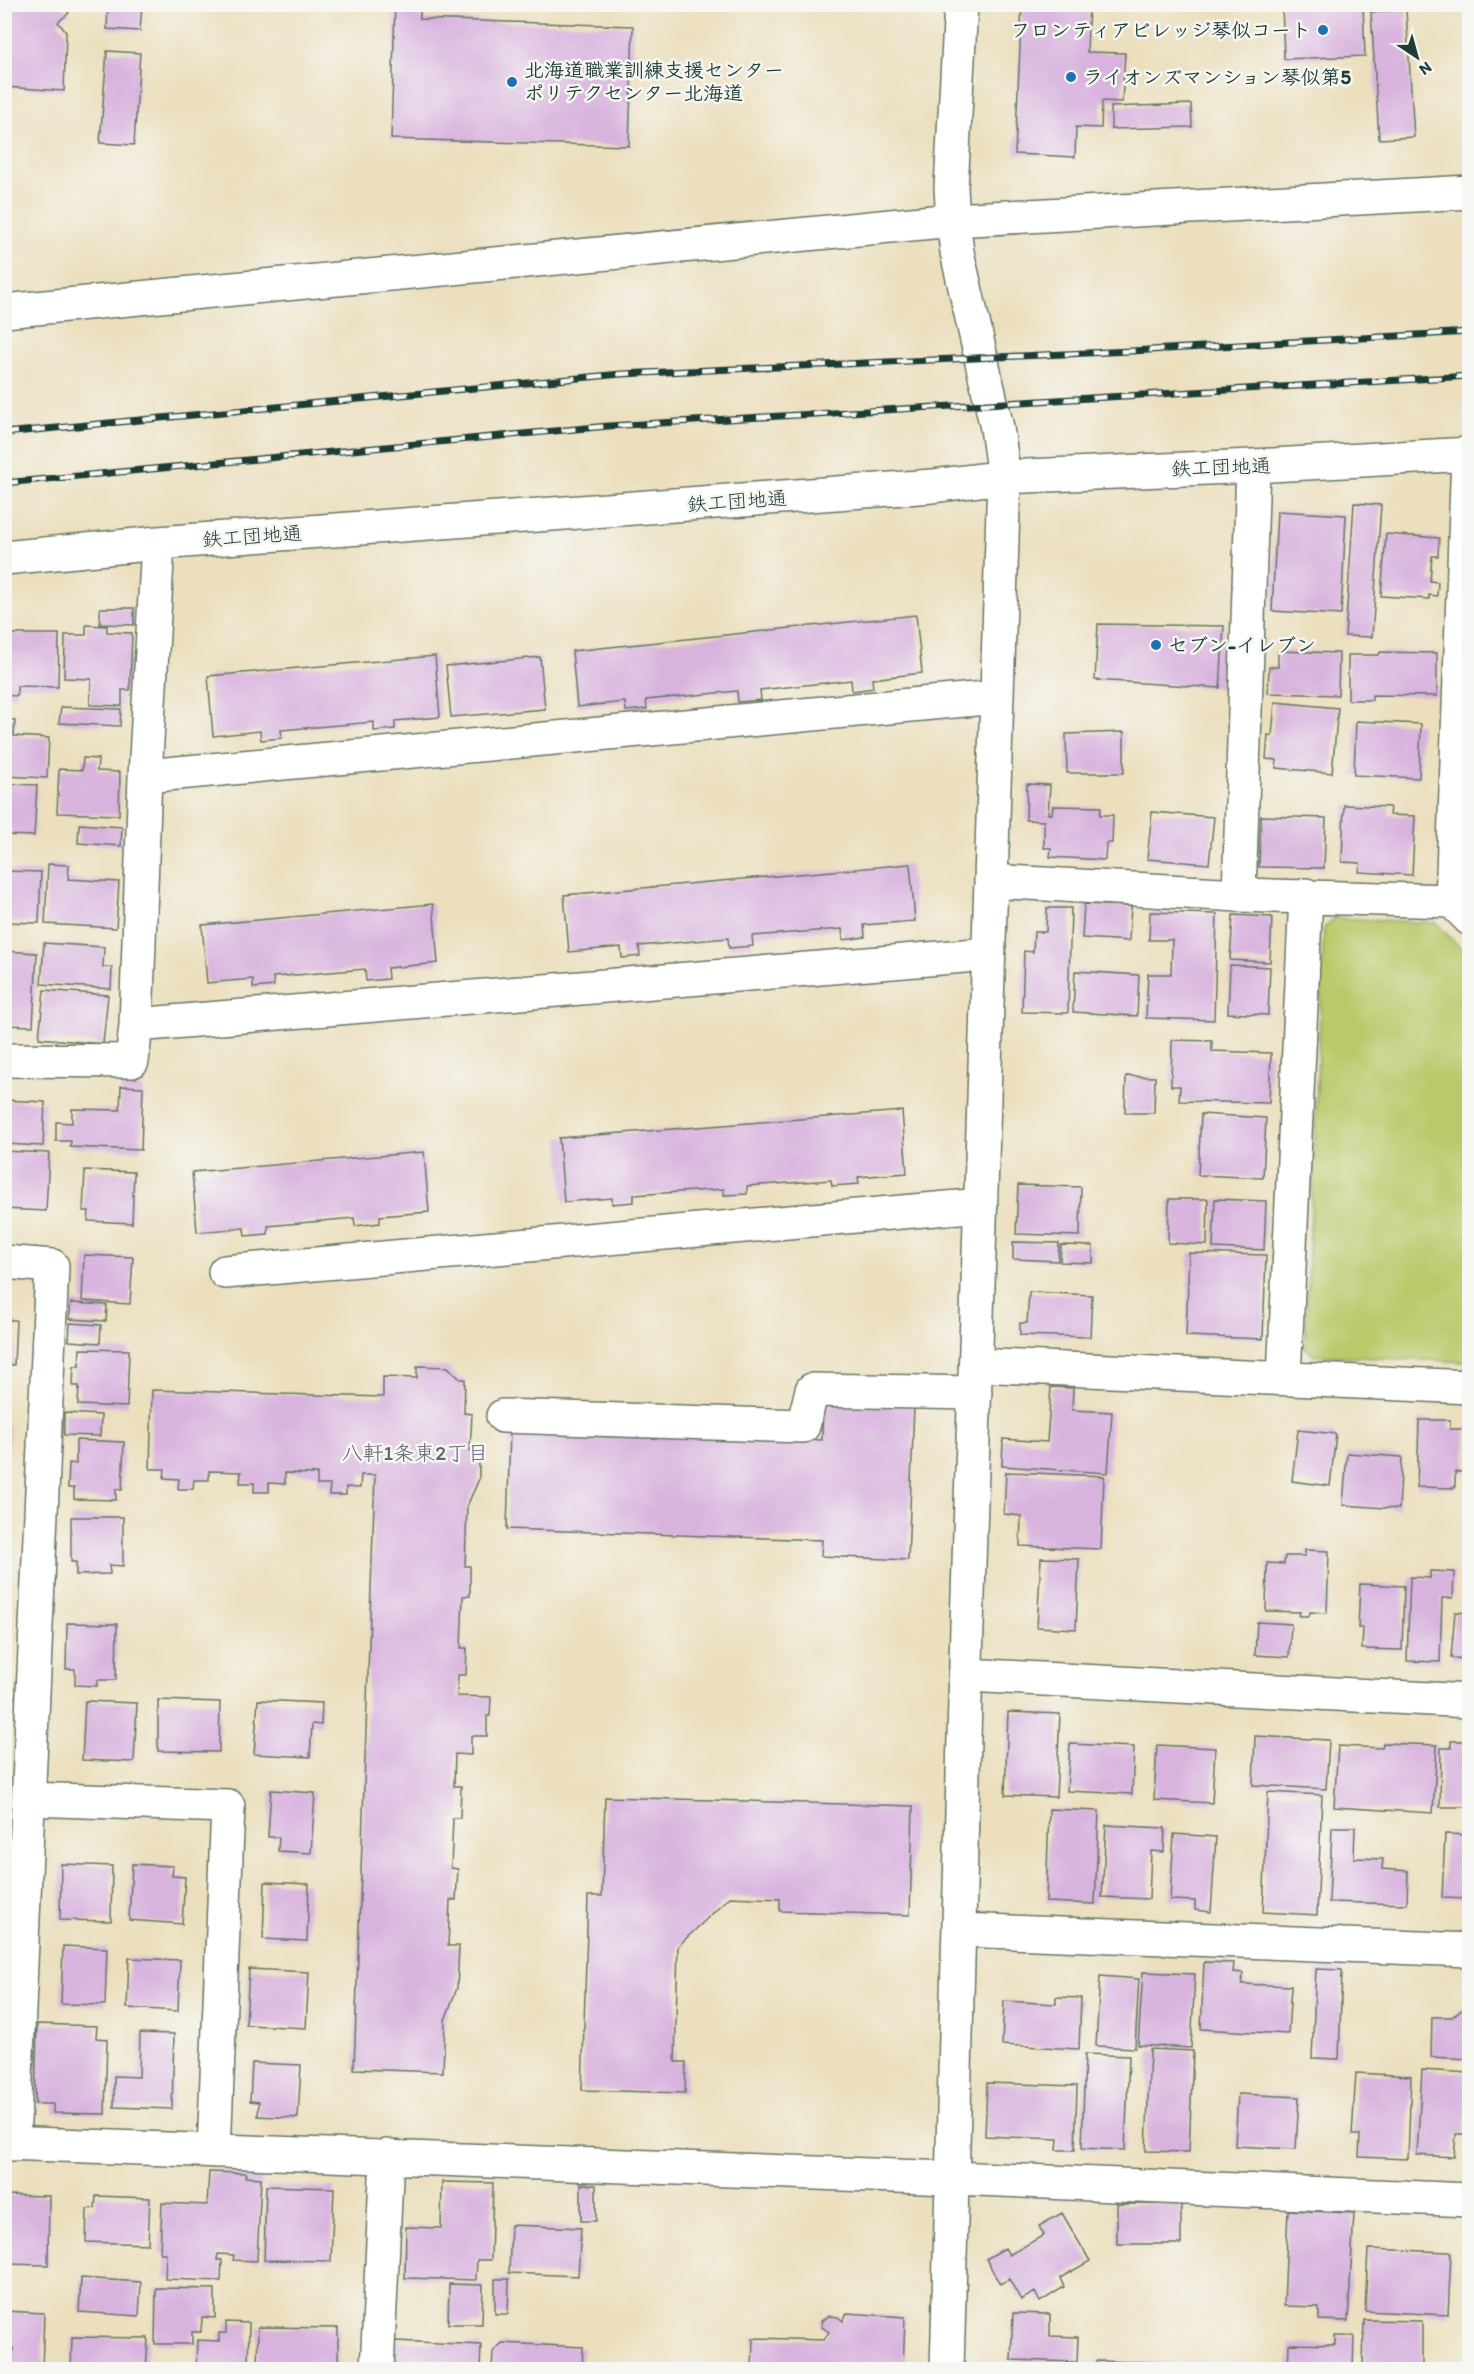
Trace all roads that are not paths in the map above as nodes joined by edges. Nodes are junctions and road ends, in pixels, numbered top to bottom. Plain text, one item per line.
1 (961, 4) edge
2 (1470, 192) edge
3 (953, 220) junction
4 (4, 311) edge
5 (1469, 454) edge
6 (1253, 466) junction
7 (1004, 477) junction
8 (158, 543) junction
9 (4, 558) edge
10 (997, 698) junction
11 (145, 776) junction
12 (991, 881) junction
13 (1239, 895) junction
14 (1306, 895) junction
15 (1461, 910) edge
16 (988, 954) junction
17 (136, 1025) junction
18 (4, 1060) edge
19 (981, 1204) junction
20 (4, 1262) edge
21 (225, 1272) dead end
22 (1284, 1378) junction
23 (975, 1379) junction
24 (1470, 1387) edge
25 (503, 1416) dead end
26 (965, 1675) junction
27 (1470, 1701) edge
28 (28, 1799) junction
29 (960, 1930) junction
30 (1470, 1950) edge
31 (9, 2144) edge
32 (214, 2151) junction
33 (387, 2156) junction
34 (952, 2179) junction
35 (1470, 2200) edge
36 (377, 2370) edge
37 (947, 2370) edge

1 - 3 street
2 - 3 street
3 - 4 street
3 - 7 street
5 - 6 street, 鉄工団地通
5 - 15 street
6 - 7 street, 鉄工団地通
6 - 13 street
7 - 8 street, 鉄工団地通
7 - 10 street
8 - 9 street, 鉄工団地通
8 - 11 street
10 - 11 street
10 - 12 street
11 - 17 street
12 - 13 street
12 - 16 street
13 - 14 street
14 - 15 street
14 - 22 street
16 - 17 street
16 - 19 street
17 - 18 street
19 - 21 street
19 - 23 street
20 - 28 street
22 - 23 street
22 - 24 street
23 - 25 street
23 - 26 street
26 - 27 street
26 - 29 street
28 - 31 street
28 - 32 street
29 - 30 street
29 - 34 street
31 - 32 street
32 - 33 street
33 - 34 street
33 - 36 street
34 - 35 street
34 - 37 street

